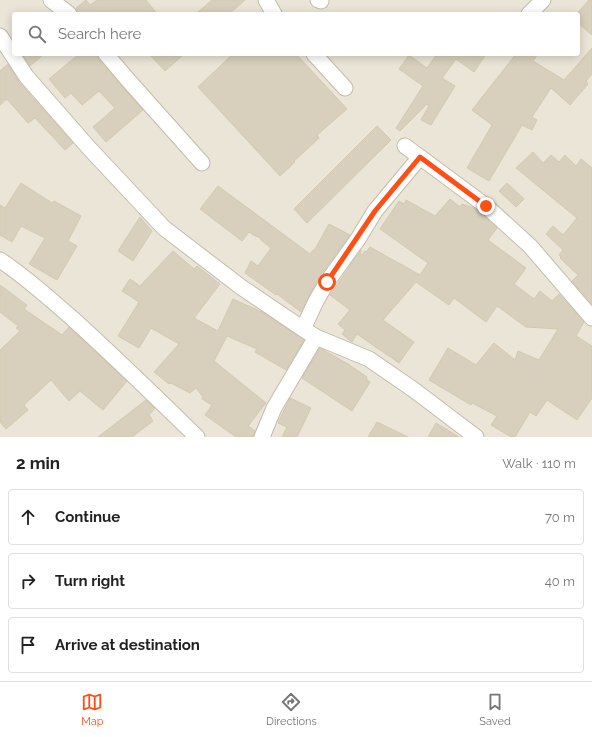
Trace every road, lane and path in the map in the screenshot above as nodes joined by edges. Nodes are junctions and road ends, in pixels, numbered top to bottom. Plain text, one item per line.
1 (51, 0) edge
2 (266, 0) edge
3 (543, 0) edge
4 (66, 12) edge
5 (273, 12) edge
6 (531, 12) edge
7 (0, 36) edge
8 (12, 54) edge
9 (13, 56) edge
10 (108, 56) edge
11 (316, 56) edge
12 (345, 88) dead end
13 (404, 146) dead end
14 (420, 157) junction
15 (202, 163) dead end
16 (0, 260) edge
17 (592, 318) edge
18 (303, 330) junction
19 (316, 337) junction
20 (197, 437) edge
21 (262, 437) edge
22 (476, 437) edge

1 - 4 street
2 - 5 street
3 - 6 street
7 - 8 street
9 - 18 street
10 - 15 street
11 - 12 street
13 - 14 street
14 - 17 street
14 - 18 street
16 - 20 street
18 - 19 street
19 - 21 street
19 - 22 street

